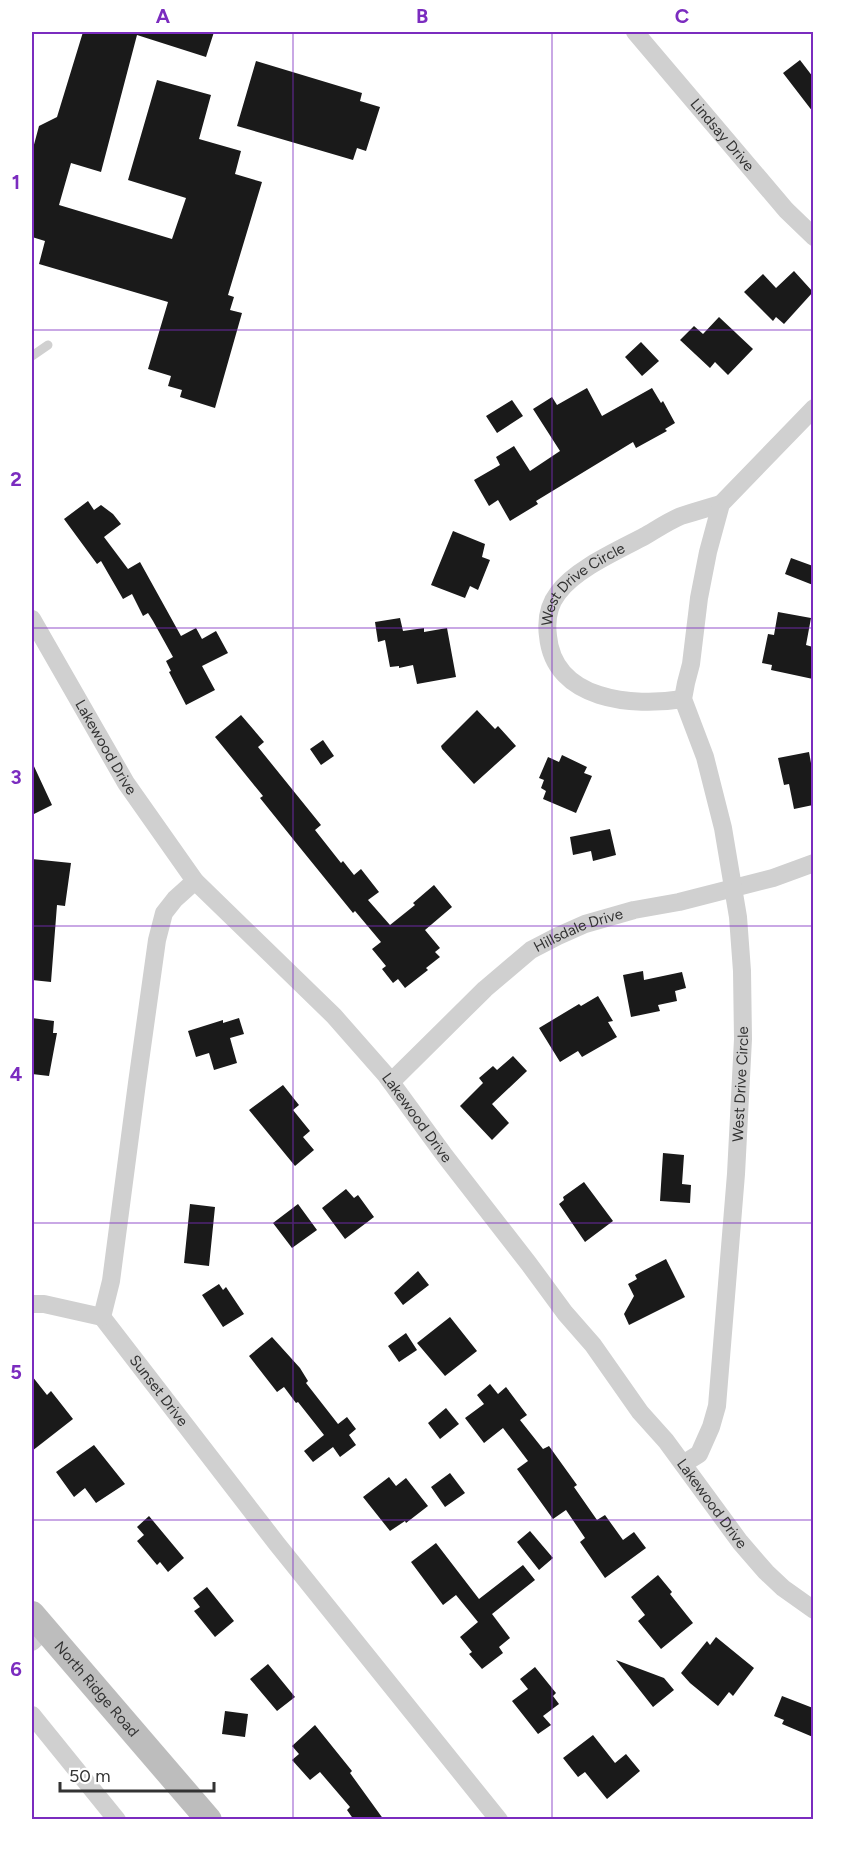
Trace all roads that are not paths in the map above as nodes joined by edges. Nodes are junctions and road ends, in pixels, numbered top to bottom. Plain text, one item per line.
1 (635, 32) edge
2 (813, 237) edge
3 (48, 345) dead end
4 (32, 356) edge
5 (813, 408) edge
6 (720, 504) junction
7 (32, 619) edge
8 (683, 699) junction
9 (813, 863) edge
10 (195, 880) junction
11 (734, 888) junction
12 (391, 1082) junction
13 (32, 1304) edge
14 (102, 1317) junction
15 (683, 1464) junction
16 (813, 1610) edge
17 (36, 1629) edge
18 (32, 1715) edge
19 (117, 1820) edge
20 (208, 1820) edge
21 (499, 1820) edge

1 - 2 street, Lindsay Drive
3 - 4 lane
5 - 6 street, West Drive Circle
6 - 8 street
6 - 8 street, West Drive Circle
7 - 10 street, Lakewood Drive
8 - 11 street, West Drive Circle
9 - 11 street, Hillsdale Drive
10 - 12 street, Lakewood Drive
10 - 14 street
11 - 12 street, Hillsdale Drive
11 - 15 street, West Drive Circle
12 - 15 street, Lakewood Drive
13 - 14 street
14 - 21 street, Sunset Drive
15 - 16 street, Lakewood Drive
17 - 20 main road, North Ridge Road
18 - 19 street

